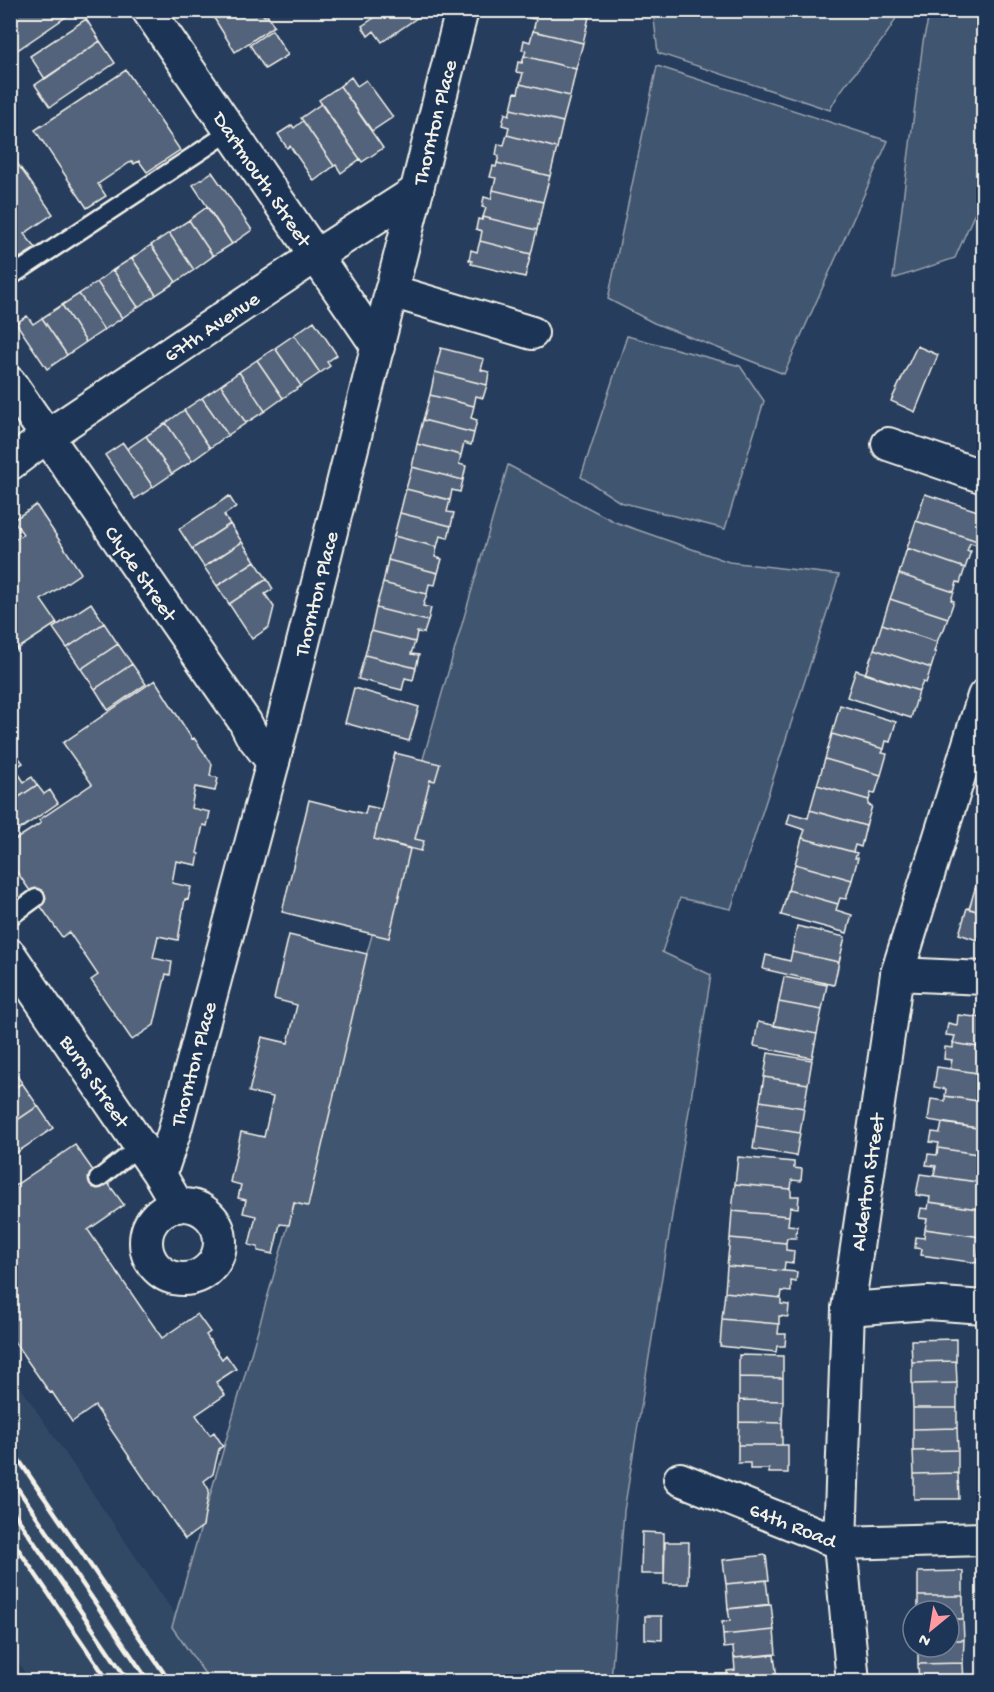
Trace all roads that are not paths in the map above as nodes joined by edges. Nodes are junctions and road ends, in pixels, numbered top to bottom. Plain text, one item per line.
1 (148, 10) edge
2 (462, 10) edge
3 (231, 131) junction
4 (417, 192) junction
5 (317, 255) junction
6 (10, 277) edge
7 (391, 291) junction
8 (532, 333) dead end
9 (378, 347) junction
10 (10, 383) edge
11 (47, 436) junction
12 (888, 444) dead end
13 (10, 464) edge
14 (984, 477) edge
15 (984, 696) edge
16 (273, 762) junction
17 (36, 898) dead end
18 (10, 916) edge
19 (10, 955) edge
20 (897, 974) junction
21 (984, 978) edge
22 (140, 1146) junction
23 (160, 1175) junction
24 (98, 1179) dead end
25 (178, 1206) dead end
26 (984, 1307) edge
27 (848, 1309) junction
28 (680, 1479) dead end
29 (984, 1539) edge
30 (840, 1544) junction
31 (853, 1682) edge

1 - 3 street, Dartmouth Street
2 - 4 street, Thornton Place
3 - 5 street, Dartmouth Street
3 - 6 lane
4 - 5 street, 67th Avenue
4 - 7 street, Thornton Place
5 - 9 street, Dartmouth Street
5 - 11 street, 67th Avenue
7 - 8 street
7 - 9 street, Thornton Place
9 - 16 street, Thornton Place
10 - 11 street, Clyde Street
11 - 13 street, 67th Avenue
11 - 16 street, Clyde Street
12 - 14 street
15 - 20 street, Alderton Street
16 - 23 street, Thornton Place
17 - 18 lane
19 - 22 street, Burns Street
20 - 21 street
20 - 27 street, Alderton Street
22 - 23 street, Burns Street
22 - 24 lane
23 - 25 street, Burns Street
26 - 27 street
27 - 30 street, Alderton Street
28 - 30 street, 64th Road
29 - 30 street, 64th Road
30 - 31 street, Alderton Street

